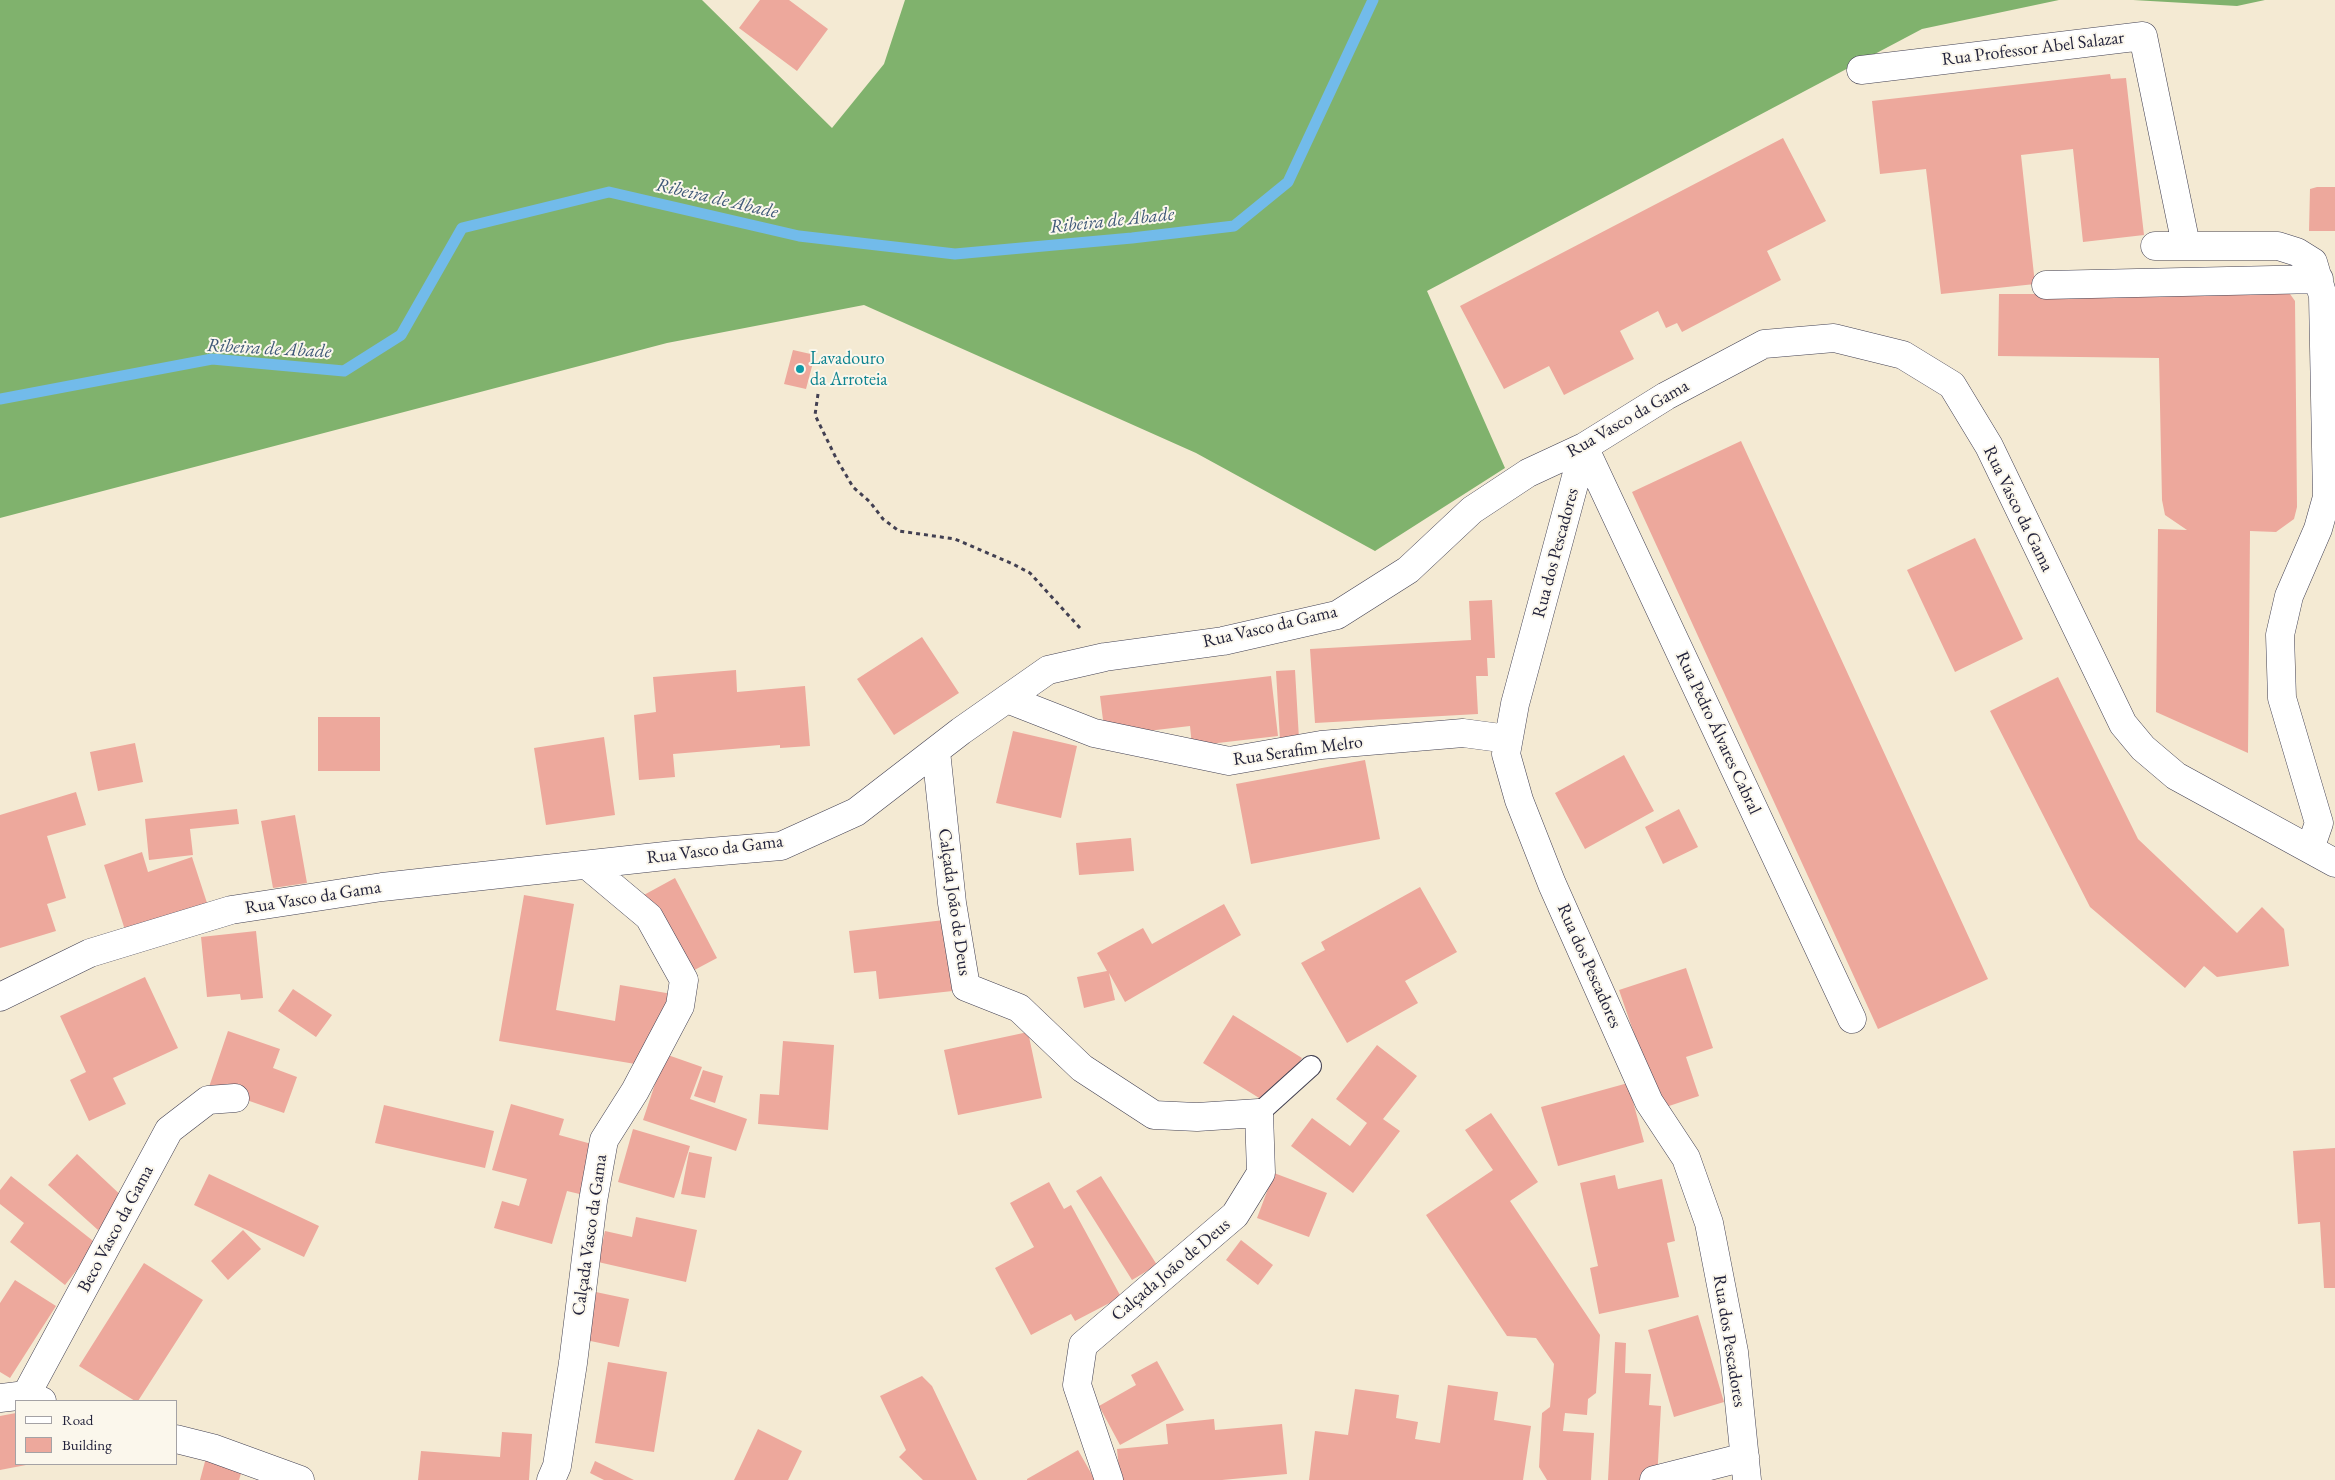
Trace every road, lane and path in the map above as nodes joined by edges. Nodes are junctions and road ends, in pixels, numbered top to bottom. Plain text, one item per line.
1 (1861, 70) dead end
2 (2186, 245) junction
3 (2155, 246) dead end
4 (2319, 279) junction
5 (2046, 285) dead end
6 (818, 394) dead end
7 (1584, 447) junction
8 (1105, 657) junction
9 (1007, 699) junction
10 (1508, 739) junction
11 (936, 751) junction
12 (2310, 849) junction
13 (2335, 863) edge
14 (587, 865) junction
15 (0, 997) edge
16 (1852, 1020) dead end
17 (1311, 1066) dead end
18 (235, 1098) dead end
19 (1259, 1113) junction
20 (23, 1398) edge
21 (178, 1440) edge
22 (1746, 1469) edge
23 (300, 1480) edge
24 (551, 1480) edge
25 (1109, 1480) edge
26 (1654, 1480) edge

1 - 2 street, Rua Professor Abel Salazar
2 - 3 street
2 - 4 street
4 - 5 street
4 - 12 street
6 - 8 path
7 - 8 street, Rua Vasco da Gama
7 - 10 street, Rua dos Pescadores
7 - 12 street, Rua Vasco da Gama
7 - 16 street, Rua Pedro Álvares Cabral
8 - 9 street, Rua Vasco da Gama
9 - 10 street, Rua Serafim Melro
9 - 11 street, Rua Vasco da Gama
10 - 22 street, Rua dos Pescadores
11 - 14 street, Rua Vasco da Gama
11 - 19 street, Calçada João de Deus
12 - 13 street, Rua Vasco da Gama
14 - 15 street, Rua Vasco da Gama
14 - 24 street, Calçada Vasco da Gama
17 - 19 lane
18 - 20 street, Beco Vasco da Gama
19 - 25 street, Calçada João de Deus
21 - 23 street
22 - 26 street

